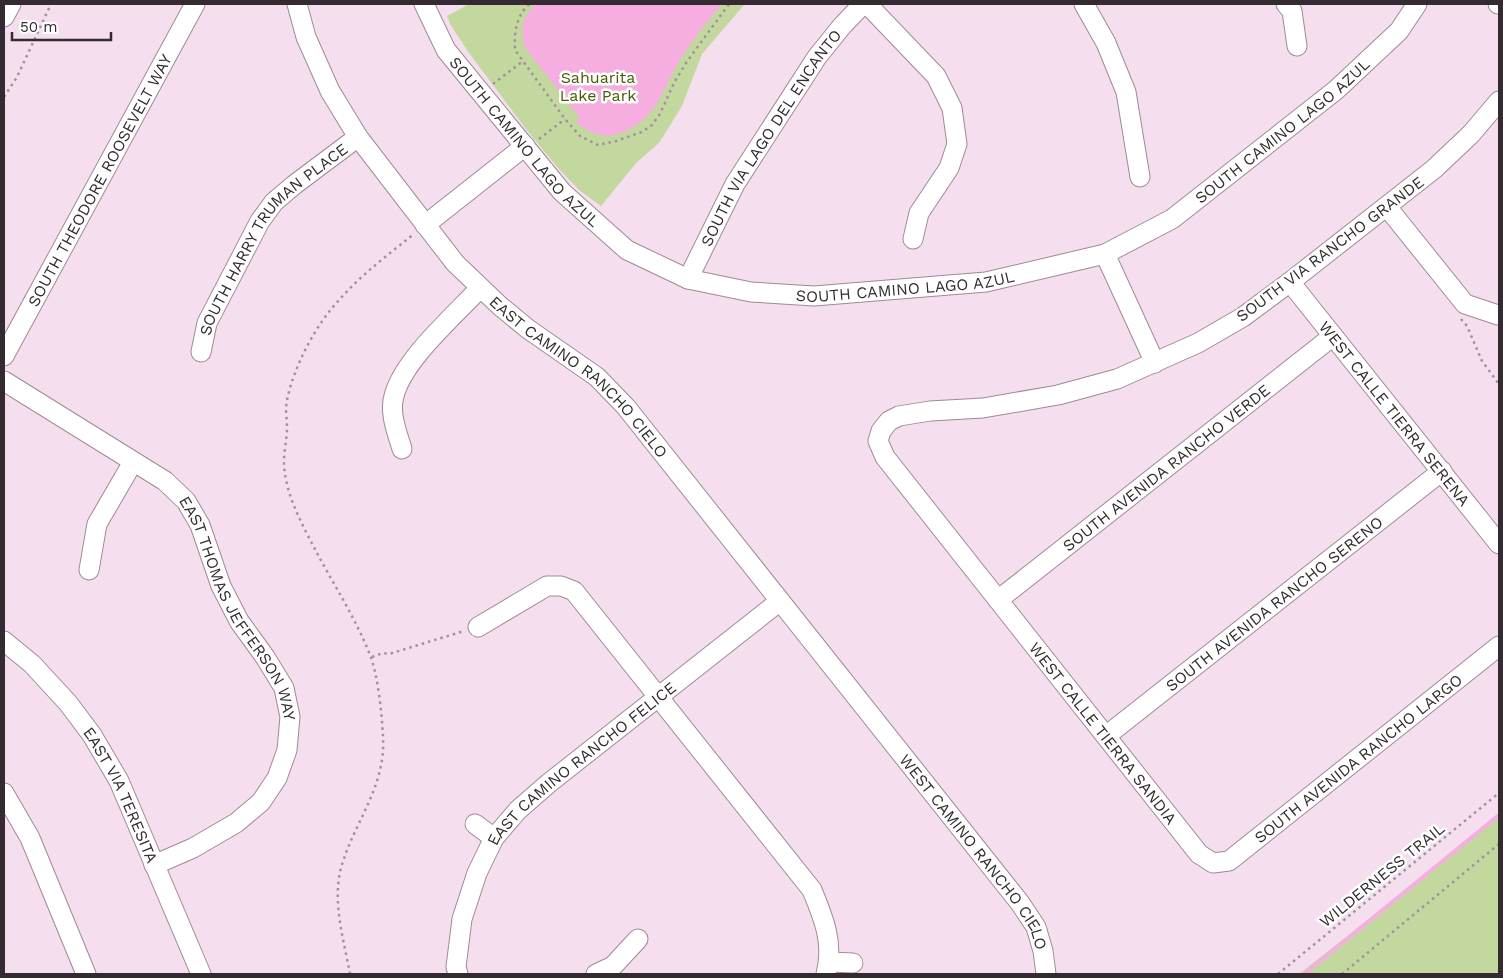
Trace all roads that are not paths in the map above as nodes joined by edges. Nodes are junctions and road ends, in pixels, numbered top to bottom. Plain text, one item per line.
1 (11, 4) edge
2 (194, 4) edge
3 (297, 4) edge
4 (424, 4) edge
5 (862, 4) edge
6 (867, 4) edge
7 (1084, 4) edge
8 (1286, 4) edge
9 (1417, 4) edge
10 (4, 17) edge
11 (1297, 46) dead end
12 (1499, 101) edge
13 (358, 137) junction
14 (526, 148) junction
15 (1140, 178) dead end
16 (1387, 207) junction
17 (425, 225) junction
18 (913, 239) dead end
19 (1105, 254) junction
20 (688, 279) junction
21 (1290, 282) junction
22 (480, 288) junction
23 (1498, 315) dead end
24 (1333, 336) junction
25 (201, 352) dead end
26 (4, 356) edge
27 (1155, 363) junction
28 (4, 381) edge
29 (881, 431) joint
30 (402, 448) dead end
31 (133, 462) junction
32 (1442, 471) junction
33 (1499, 544) edge
34 (89, 570) dead end
35 (998, 600) junction
36 (780, 601) junction
37 (478, 627) road end
38 (4, 641) edge
39 (1499, 646) edge
40 (659, 697) junction
41 (888, 736) joint
42 (1106, 736) junction
43 (4, 793) edge
44 (475, 824) dead end
45 (494, 838) junction
46 (1213, 863) joint
47 (154, 866) junction
48 (638, 939) dead end
49 (853, 963) dead end
50 (828, 968) edge
51 (86, 974) edge
52 (201, 974) edge
53 (458, 974) edge
54 (596, 974) edge
55 (1046, 974) edge

1 - 10 street
2 - 26 street, SOUTH THEODORE ROOSEVELT WAY
3 - 13 street, EAST CAMINO RANCHO CIELO
4 - 14 street, SOUTH CAMINO LAGO AZUL
5 - 20 street, SOUTH VIA LAGO DEL ENCANTO
6 - 18 street
7 - 15 street
8 - 11 street
9 - 19 street, SOUTH CAMINO LAGO AZUL
12 - 16 street, SOUTH VIA RANCHO GRANDE
13 - 17 street, EAST CAMINO RANCHO CIELO
13 - 25 street, SOUTH HARRY TRUMAN PLACE
14 - 17 street
14 - 20 street, SOUTH CAMINO LAGO AZUL
16 - 21 street, SOUTH VIA RANCHO GRANDE
16 - 23 street
17 - 22 street, EAST CAMINO RANCHO CIELO
19 - 20 street, SOUTH CAMINO LAGO AZUL
19 - 27 street
21 - 24 street, WEST CALLE TIERRA SERENA
21 - 27 street, SOUTH VIA RANCHO GRANDE
22 - 30 street
22 - 36 street, EAST CAMINO RANCHO CIELO
24 - 32 street, WEST CALLE TIERRA SERENA
24 - 35 street, SOUTH AVENIDA RANCHO VERDE
27 - 29 street, SOUTH VIA RANCHO GRANDE
28 - 31 street, EAST THOMAS JEFFERSON WAY
29 - 35 street, WEST CALLE TIERRA SANDIA
31 - 34 street
31 - 47 street, EAST THOMAS JEFFERSON WAY
32 - 33 street, WEST CALLE TIERRA SERENA
32 - 42 street, SOUTH AVENIDA RANCHO SERENO
35 - 42 street, WEST CALLE TIERRA SANDIA
36 - 40 street, EAST CAMINO RANCHO FELICE
36 - 41 street, EAST CAMINO RANCHO CIELO
37 - 40 street
38 - 47 street, EAST VIA TERESITA
39 - 46 street, SOUTH AVENIDA RANCHO LARGO
40 - 45 street, EAST CAMINO RANCHO FELICE
40 - 50 street
41 - 55 street, WEST CAMINO RANCHO CIELO
42 - 46 street, WEST CALLE TIERRA SANDIA
43 - 51 street
44 - 45 street
45 - 53 street, EAST CAMINO RANCHO FELICE
47 - 52 street, EAST VIA TERESITA
48 - 54 street
49 - 50 street

